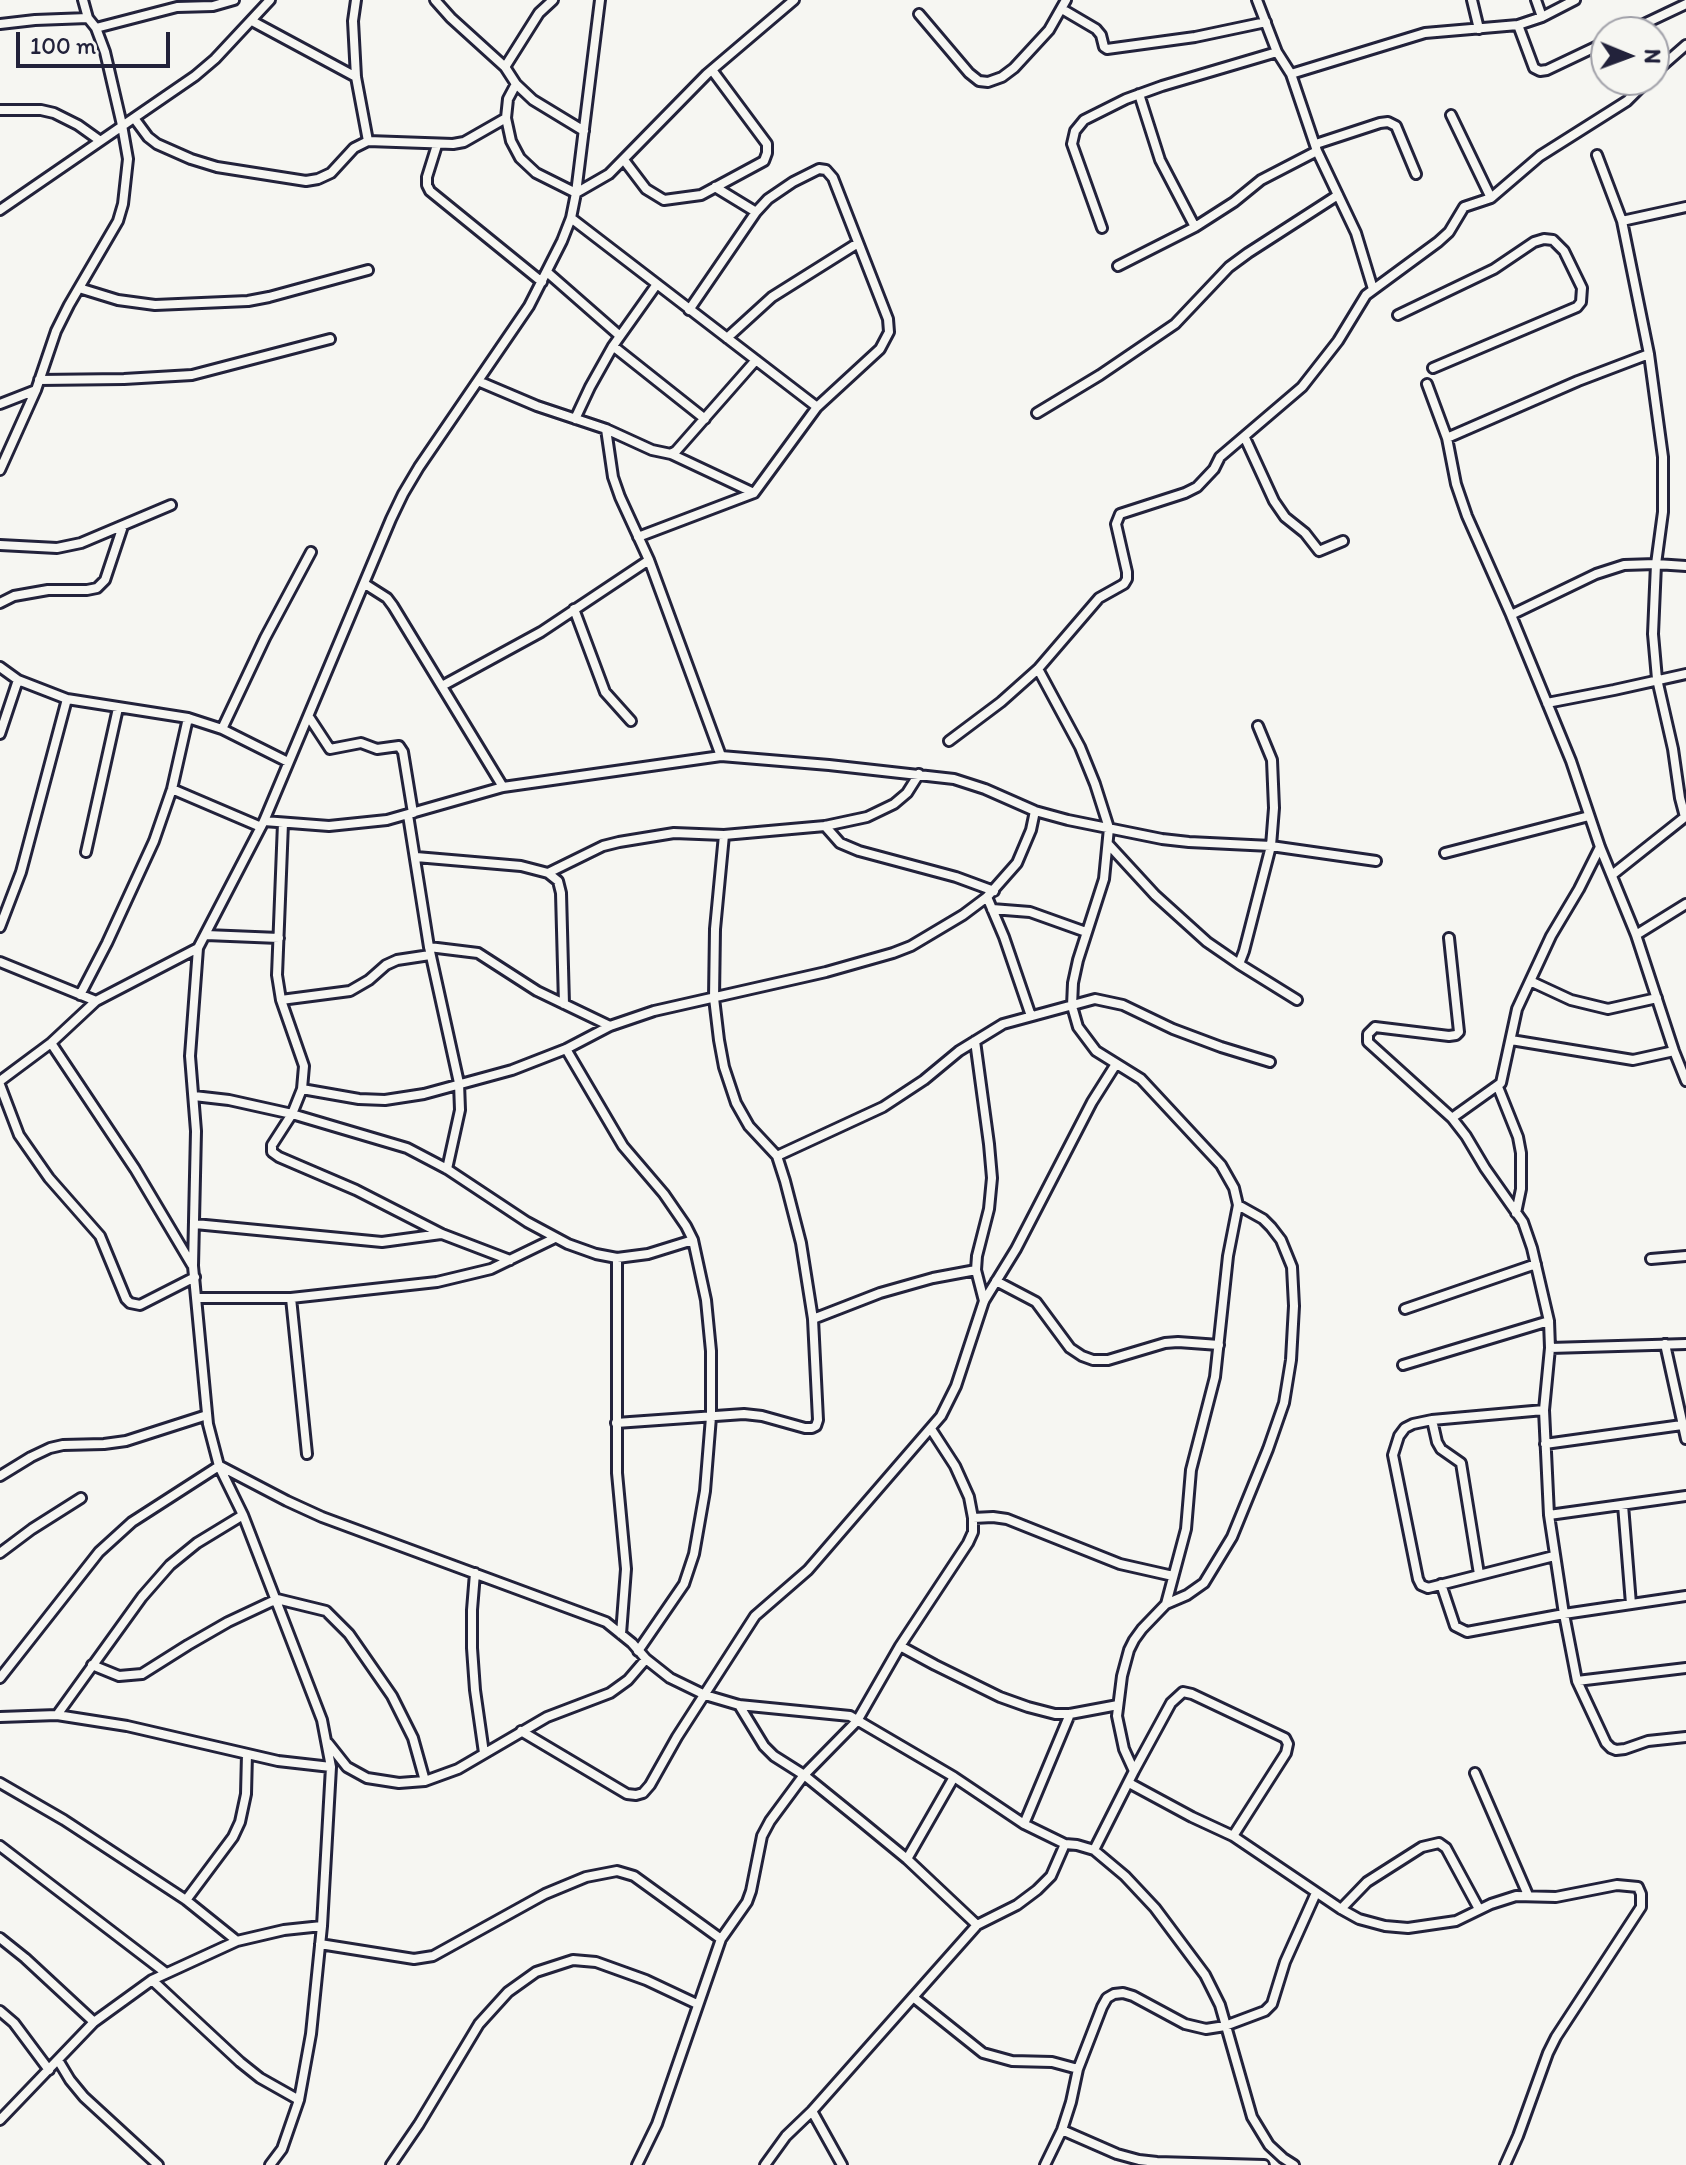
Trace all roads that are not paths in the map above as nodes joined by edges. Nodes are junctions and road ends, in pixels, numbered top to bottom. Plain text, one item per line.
1 (83, 0) edge
2 (234, 0) edge
3 (270, 0) edge
4 (356, 0) edge
5 (435, 0) edge
6 (553, 0) edge
7 (600, 0) edge
8 (794, 0) edge
9 (1257, 0) edge
10 (1472, 0) edge
11 (1536, 0) edge
12 (1575, 0) edge
13 (204, 3) edge
14 (1064, 4) edge
15 (1686, 4) edge
16 (919, 14) dead end
17 (1661, 16) edge
18 (1542, 17) junction
19 (88, 18) junction
20 (252, 21) junction
21 (1266, 22) junction
22 (0, 24) edge
23 (1518, 25) junction
24 (96, 28) junction
25 (1479, 29) junction
26 (1686, 45) edge
27 (1590, 50) edge
28 (1277, 52) junction
29 (1670, 59) edge
30 (505, 67) junction
31 (712, 70) junction
32 (1291, 74) junction
33 (356, 77) junction
34 (516, 84) junction
35 (1139, 94) junction
36 (1632, 96) edge
37 (0, 110) edge
38 (1451, 115) dead end
39 (134, 118) junction
40 (506, 118) junction
41 (122, 125) junction
42 (584, 131) junction
43 (99, 140) junction
44 (368, 141) junction
45 (437, 145) junction
46 (1317, 148) junction
47 (1597, 155) dead end
48 (624, 160) junction
49 (1416, 174) dead end
50 (715, 187) junction
51 (576, 193) junction
52 (1338, 195) junction
53 (1491, 198) junction
54 (1686, 207) edge
55 (0, 210) edge
56 (756, 212) junction
57 (571, 218) junction
58 (1622, 221) junction
59 (1195, 227) junction
60 (1102, 228) dead end
61 (858, 243) junction
62 (1118, 266) dead end
63 (368, 270) dead end
64 (547, 272) junction
65 (542, 282) junction
66 (657, 284) junction
67 (79, 288) junction
68 (1373, 289) junction
69 (689, 310) junction
70 (1398, 315) dead end
71 (620, 336) junction
72 (727, 338) junction
73 (330, 339) dead end
74 (613, 346) junction
75 (1649, 354) junction
76 (756, 360) junction
77 (1433, 368) dead end
78 (39, 380) junction
79 (478, 381) junction
80 (1427, 384) dead end
81 (36, 390) junction
82 (0, 404) edge
83 (817, 407) junction
84 (1037, 413) dead end
85 (575, 419) junction
86 (705, 419) junction
87 (606, 429) junction
88 (1245, 438) junction
89 (1447, 438) junction
90 (671, 454) junction
91 (0, 470) edge
92 (754, 493) junction
93 (171, 505) dead end
94 (123, 526) junction
95 (638, 537) junction
96 (1343, 541) dead end
97 (0, 545) edge
98 (311, 552) dead end
99 (649, 560) junction
100 (1656, 564) junction
101 (1686, 566) edge
102 (365, 584) junction
103 (0, 603) edge
104 (574, 609) junction
105 (1511, 615) junction
106 (0, 667) edge
107 (1038, 669) junction
108 (1686, 674) edge
109 (1657, 679) junction
110 (18, 680) junction
111 (442, 686) junction
112 (67, 699) junction
113 (1547, 703) junction
114 (118, 708) junction
115 (309, 717) junction
116 (188, 718) junction
117 (631, 721) dead end
118 (1258, 726) dead end
119 (1, 729) edge
120 (222, 729) junction
121 (949, 741) dead end
122 (721, 756) junction
123 (288, 762) junction
124 (919, 774) junction
125 (503, 787) junction
126 (172, 789) junction
127 (1035, 811) junction
128 (411, 814) junction
129 (1589, 816) junction
130 (1685, 816) edge
131 (283, 823) junction
132 (263, 824) junction
133 (825, 826) junction
134 (1109, 828) junction
135 (724, 835) junction
136 (1109, 845) junction
137 (1271, 846) junction
138 (1600, 847) junction
139 (86, 852) dead end
140 (1445, 853) dead end
141 (416, 857) junction
142 (1376, 861) dead end
143 (548, 873) junction
144 (1612, 875) junction
145 (990, 894) junction
146 (1686, 904) edge
147 (992, 909) junction
148 (0, 927) edge
149 (1086, 932) junction
150 (206, 935) junction
151 (1636, 935) junction
152 (279, 938) junction
153 (1449, 938) dead end
154 (198, 948) junction
155 (430, 951) junction
156 (0, 962) edge
157 (1239, 964) junction
158 (1530, 981) junction
159 (80, 995) junction
160 (714, 998) junction
161 (1657, 998) junction
162 (281, 1000) junction
163 (1297, 1000) dead end
164 (96, 1001) junction
165 (564, 1004) junction
166 (1072, 1006) junction
167 (1031, 1016) junction
168 (610, 1026) junction
169 (1511, 1040) junction
170 (975, 1041) junction
171 (51, 1043) junction
172 (566, 1049) junction
173 (1674, 1051) junction
174 (1270, 1062) dead end
175 (1116, 1064) junction
176 (1682, 1064) edge
177 (1686, 1081) edge
178 (0, 1083) edge
179 (459, 1083) junction
180 (1498, 1087) junction
181 (302, 1089) junction
182 (194, 1096) junction
183 (292, 1114) junction
184 (1452, 1118) junction
185 (777, 1156) junction
186 (447, 1169) junction
187 (1238, 1205) junction
188 (1516, 1213) junction
189 (195, 1224) junction
190 (442, 1234) junction
191 (555, 1238) junction
192 (693, 1240) junction
193 (1686, 1256) edge
194 (617, 1258) junction
195 (1651, 1259) dead end
196 (510, 1260) junction
197 (1536, 1264) junction
198 (193, 1266) junction
199 (976, 1270) junction
200 (195, 1277) junction
201 (996, 1281) junction
202 (197, 1298) junction
203 (291, 1298) junction
204 (984, 1301) junction
205 (1405, 1309) dead end
206 (813, 1319) junction
207 (1549, 1321) junction
208 (1665, 1344) junction
209 (1686, 1344) edge
210 (1219, 1345) junction
211 (1550, 1348) junction
212 (1403, 1365) dead end
213 (1544, 1410) junction
214 (207, 1415) junction
215 (711, 1417) junction
216 (1432, 1420) junction
217 (616, 1423) junction
218 (1682, 1425) junction
219 (931, 1429) junction
220 (1686, 1439) edge
221 (1545, 1444) junction
222 (307, 1454) dead end
223 (219, 1466) junction
224 (0, 1476) edge
225 (1686, 1496) edge
226 (81, 1498) dead end
227 (1623, 1505) junction
228 (243, 1515) junction
229 (1549, 1515) junction
230 (973, 1518) junction
231 (0, 1553) edge
232 (1554, 1556) junction
233 (475, 1573) junction
234 (1479, 1574) junction
235 (1173, 1576) junction
236 (1441, 1584) junction
237 (1686, 1596) edge
238 (277, 1599) junction
239 (1166, 1604) junction
240 (1631, 1604) junction
241 (1564, 1614) junction
242 (621, 1634) junction
243 (900, 1646) junction
244 (638, 1651) junction
245 (646, 1659) junction
246 (92, 1665) junction
247 (1686, 1668) edge
248 (0, 1678) edge
249 (1577, 1681) junction
250 (705, 1695) junction
251 (739, 1705) junction
252 (1118, 1705) junction
253 (1070, 1714) junction
254 (57, 1715) junction
255 (0, 1717) edge
256 (857, 1721) junction
257 (521, 1731) junction
258 (1686, 1737) edge
259 (328, 1743) junction
260 (484, 1753) junction
261 (247, 1754) junction
262 (331, 1767) junction
263 (1134, 1771) junction
264 (1475, 1773) dead end
265 (804, 1775) junction
266 (954, 1777) junction
267 (425, 1781) junction
268 (0, 1783) edge
269 (1129, 1783) junction
270 (1024, 1824) junction
271 (1233, 1836) junction
272 (1065, 1844) junction
273 (0, 1846) edge
274 (1094, 1850) junction
275 (907, 1859) junction
276 (1316, 1893) junction
277 (1528, 1895) junction
278 (186, 1900) junction
279 (1341, 1909) junction
280 (1479, 1909) junction
281 (977, 1925) junction
282 (322, 1926) junction
283 (0, 1938) edge
284 (721, 1939) junction
285 (237, 1941) junction
286 (320, 1944) junction
287 (166, 1973) junction
288 (152, 1980) junction
289 (913, 1997) junction
290 (697, 2004) junction
291 (0, 2011) edge
292 (94, 2022) junction
293 (1225, 2026) junction
294 (58, 2060) junction
295 (1078, 2069) junction
296 (49, 2070) junction
297 (299, 2100) junction
298 (812, 2111) junction
299 (0, 2120) edge
300 (1062, 2130) junction
301 (1197, 2164) edge
302 (1506, 2164) edge
303 (158, 2165) edge
304 (270, 2165) edge
305 (391, 2165) edge
306 (637, 2165) edge
307 (765, 2165) edge
308 (842, 2165) edge
309 (1045, 2165) edge
310 (1245, 2165) edge
311 (1264, 2165) edge
312 (1294, 2165) edge

1 - 19 street
2 - 13 street
3 - 20 street
4 - 33 street
5 - 30 street
6 - 30 street
7 - 42 street
8 - 31 street
9 - 21 street
10 - 25 street
11 - 18 street
12 - 18 street
13 - 24 street
14 - 16 street
14 - 21 street
15 - 17 street
18 - 23 street
19 - 22 street
19 - 24 street
20 - 33 street
20 - 39 street
21 - 28 street
23 - 25 street
23 - 27 street
24 - 41 street
25 - 32 street
26 - 29 street
28 - 32 street
28 - 35 street
30 - 34 street
31 - 48 street
31 - 50 street
32 - 46 street
33 - 44 street
34 - 40 street
34 - 42 street
35 - 59 street
35 - 60 street
36 - 53 street
37 - 43 street
38 - 53 street
39 - 41 street
39 - 44 street
40 - 45 street
40 - 51 street
41 - 43 street
41 - 67 street
42 - 51 street
43 - 55 street
44 - 45 street
45 - 65 street
46 - 49 street
46 - 52 street
46 - 59 street
47 - 58 street
48 - 50 street
48 - 51 street
50 - 56 street
51 - 57 street
52 - 68 street
52 - 84 street
53 - 68 street
54 - 58 street
56 - 61 street
56 - 69 street
57 - 64 street
57 - 66 street
58 - 75 street
59 - 62 street
61 - 72 street
61 - 83 street
63 - 67 street
64 - 65 street
64 - 71 street
65 - 79 street
66 - 69 street
66 - 71 street
67 - 78 street
68 - 88 street
69 - 72 street
70 - 77 street
71 - 74 street
72 - 76 street
73 - 78 street
74 - 85 street
74 - 86 street
75 - 89 street
75 - 100 street
76 - 83 street
76 - 86 street
78 - 81 street
79 - 85 street
79 - 102 street
80 - 89 street
81 - 82 street
81 - 91 street
83 - 92 street
85 - 87 street
86 - 90 street
87 - 90 street
87 - 95 street
88 - 96 street
88 - 107 street
89 - 105 street
90 - 92 street
92 - 95 street
93 - 94 street
94 - 97 street
94 - 103 street
95 - 99 street
98 - 120 street
99 - 104 street
99 - 122 street
100 - 101 street
100 - 105 street
100 - 109 street
102 - 111 street
102 - 115 street
104 - 111 street
104 - 117 street
105 - 113 street
106 - 110 street
107 - 121 street
107 - 134 street
108 - 109 street
109 - 113 street
109 - 130 street
110 - 112 street
110 - 119 street
111 - 125 street
112 - 114 street
112 - 148 street
113 - 129 street
114 - 116 street
114 - 139 street
115 - 123 street
115 - 128 street
116 - 120 street
116 - 126 street
118 - 137 street
120 - 123 street
122 - 124 street
122 - 125 street
123 - 132 street
124 - 127 street
124 - 133 street
125 - 128 street
126 - 132 street
126 - 159 street
127 - 134 street
127 - 145 street
128 - 131 street
128 - 141 street
129 - 138 street
129 - 140 street
130 - 144 street
131 - 132 street
131 - 152 street
132 - 150 street
133 - 135 street
133 - 145 street
134 - 136 street
134 - 137 street
135 - 143 street
135 - 160 street
136 - 149 street
136 - 157 street
137 - 142 street
137 - 157 street
138 - 144 street
138 - 158 street
141 - 143 street
141 - 155 street
143 - 165 street
144 - 151 street
145 - 147 street
145 - 160 street
146 - 151 street
147 - 149 street
147 - 167 street
149 - 166 street
150 - 152 street
150 - 154 street
151 - 161 street
152 - 162 street
153 - 184 street
154 - 164 street
154 - 182 street
155 - 162 street
155 - 165 street
155 - 179 street
156 - 159 street
157 - 163 street
158 - 161 street
158 - 169 street
159 - 164 street
160 - 168 street
160 - 185 street
161 - 173 street
162 - 181 street
164 - 171 street
165 - 168 street
166 - 167 street
166 - 174 street
166 - 175 street
167 - 170 street
168 - 172 street
169 - 173 street
169 - 180 street
170 - 185 street
170 - 199 street
171 - 178 street
171 - 198 street
172 - 179 street
172 - 192 street
173 - 176 street
175 - 187 street
175 - 201 street
176 - 177 street
178 - 200 street
179 - 181 street
179 - 186 street
180 - 184 street
180 - 188 street
181 - 183 street
182 - 183 street
182 - 189 street
183 - 186 street
183 - 190 street
184 - 188 street
185 - 206 street
186 - 191 street
187 - 210 street
187 - 239 street
188 - 197 street
189 - 190 street
189 - 198 street
190 - 196 street
191 - 194 street
191 - 196 street
192 - 194 street
192 - 215 street
193 - 195 street
194 - 217 street
196 - 203 street
197 - 205 street
197 - 207 street
198 - 200 street
199 - 204 street
199 - 206 street
200 - 202 street
201 - 204 street
201 - 210 street
202 - 203 street
202 - 214 street
203 - 222 street
204 - 219 street
206 - 215 street
207 - 211 street
207 - 212 street
208 - 209 street
208 - 211 street
208 - 218 street
210 - 235 street
211 - 213 street
213 - 216 street
213 - 221 street
214 - 223 street
214 - 224 street
215 - 217 street
215 - 244 street
216 - 234 street
216 - 236 street
217 - 242 street
218 - 220 street
218 - 221 street
219 - 230 street
219 - 250 street
221 - 229 street
223 - 228 street
223 - 233 street
223 - 248 street
225 - 227 street
226 - 231 street
227 - 229 street
227 - 240 street
228 - 238 street
228 - 246 street
229 - 232 street
230 - 235 street
230 - 243 street
232 - 234 street
232 - 241 street
233 - 242 street
233 - 260 street
234 - 236 street
235 - 239 street
236 - 241 street
237 - 240 street
238 - 246 street
238 - 259 street
238 - 267 street
239 - 252 street
240 - 241 street
241 - 249 street
242 - 244 street
243 - 253 street
243 - 256 street
244 - 245 street
245 - 250 street
245 - 257 street
246 - 254 street
247 - 249 street
249 - 258 street
250 - 251 street
250 - 257 street
251 - 256 street
251 - 265 street
252 - 253 street
252 - 263 street
253 - 270 street
254 - 255 street
254 - 261 street
256 - 265 street
256 - 266 street
257 - 260 street
259 - 262 street
259 - 267 street
260 - 267 street
261 - 262 street
261 - 278 street
262 - 282 street
263 - 269 street
263 - 271 street
264 - 277 street
265 - 275 street
265 - 284 street
266 - 270 street
266 - 275 street
268 - 278 street
269 - 271 street
269 - 274 street
270 - 272 street
271 - 276 street
272 - 274 street
272 - 281 street
273 - 287 street
274 - 293 street
275 - 281 street
276 - 279 street
276 - 293 street
277 - 280 street
277 - 302 street
278 - 285 street
279 - 280 street
279 - 280 street
281 - 289 street
282 - 285 street
282 - 286 street
283 - 292 street
284 - 286 street
284 - 290 street
285 - 287 street
286 - 297 street
287 - 288 street
288 - 292 street
288 - 297 street
289 - 295 street
289 - 298 street
290 - 305 street
290 - 306 street
291 - 296 street
292 - 294 street
293 - 295 street
293 - 312 street
294 - 296 street
294 - 303 street
295 - 300 street
296 - 299 street
297 - 304 street
298 - 307 street
298 - 308 street
300 - 301 street
300 - 309 street
301 - 310 street
310 - 311 street

